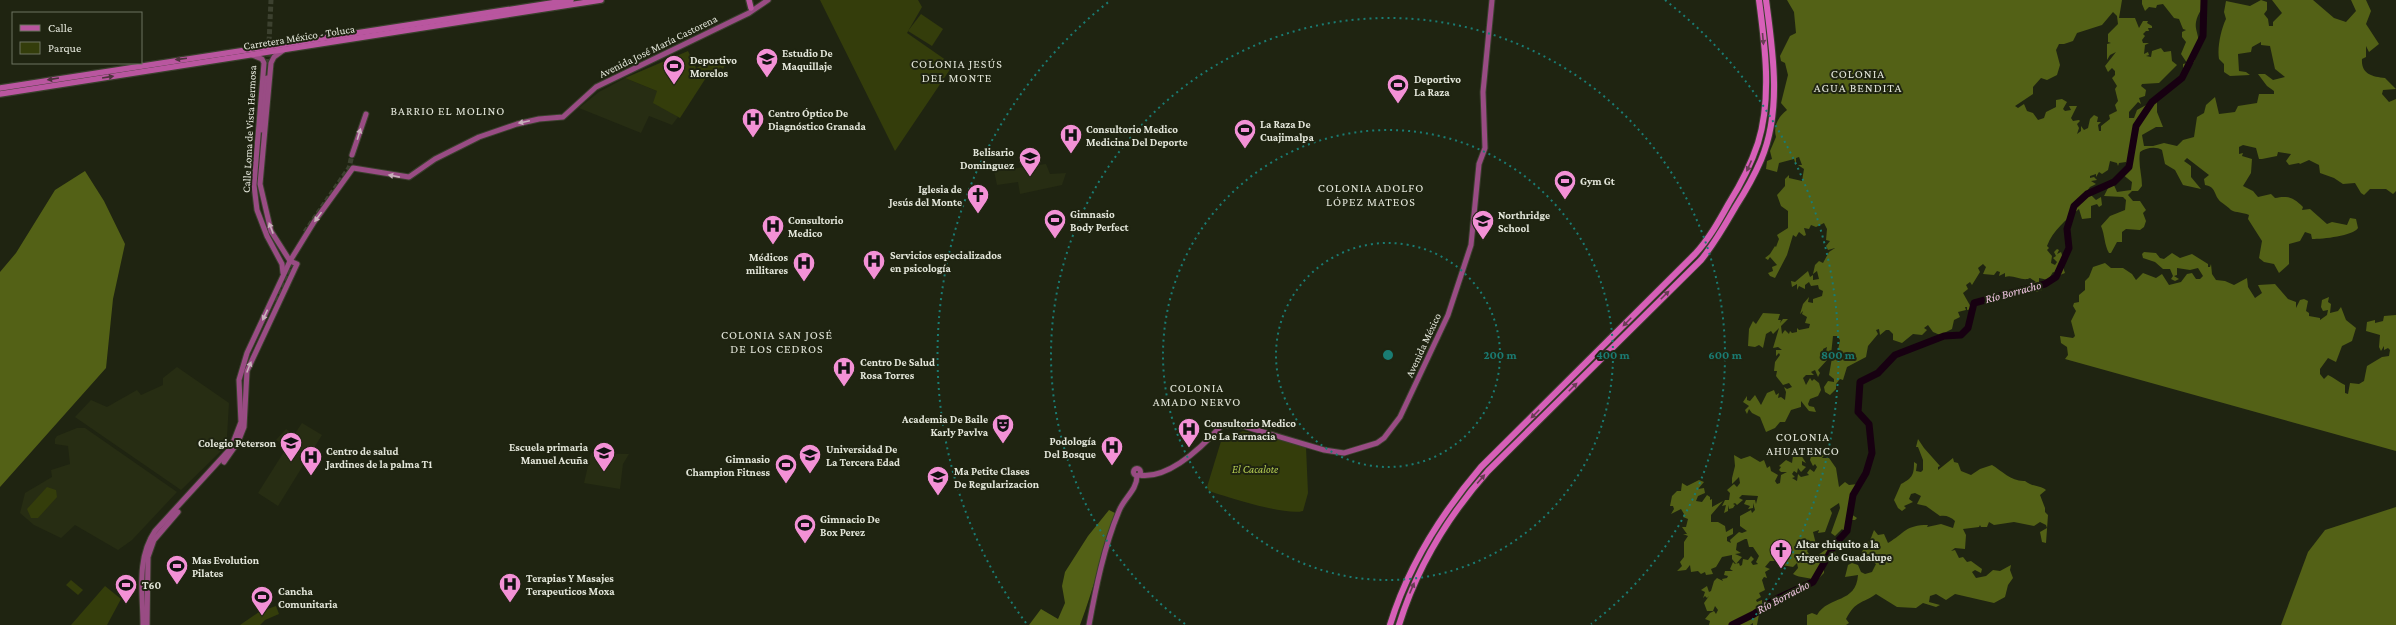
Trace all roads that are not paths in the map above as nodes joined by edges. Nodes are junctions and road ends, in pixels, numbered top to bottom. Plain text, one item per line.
1 (571, 0) edge
2 (601, 0) edge
3 (749, 0) edge
4 (768, 0) edge
5 (1492, 0) edge
6 (1759, 0) edge
7 (1766, 0) edge
8 (750, 8) dead end
9 (286, 49) junction
10 (249, 54) junction
11 (268, 64) junction
12 (0, 88) edge
13 (0, 94) edge
14 (366, 114) dead end
15 (352, 155) tunnel mouth
16 (290, 261) junction
17 (281, 280) junction
18 (276, 301) tunnel mouth
19 (273, 314) junction
20 (243, 416) junction
21 (143, 625) edge
22 (147, 625) edge
23 (1089, 625) edge
24 (1390, 625) edge
25 (1399, 625) edge

1 -> 12 main road, Carretera México - Toluca
2 - 9 main road, Carretera México - Toluca
3 - 8 main road
4 -> 16 main road, Avenida José María Castorena
5 - 23 main road, Avenida México
6 -> 24 highway
25 -> 7 highway
9 - 10 main road, Carretera México - Toluca
9 - 11 main road, Calle Loma de Vista Hermosa
10 - 11 main road, Calle Loma de Vista Hermosa
13 -> 10 main road, Carretera México - Toluca
16 -> 11 main road, Calle Loma de Vista Hermosa
11 - 17 main road, Calle Loma de Vista Hermosa
15 -> 14 main road
16 - 17 main road
16 - 19 main road
17 -> 20 main road
18 - 19 main road
20 -> 19 main road
20 - 21 main road
20 - 22 main road

